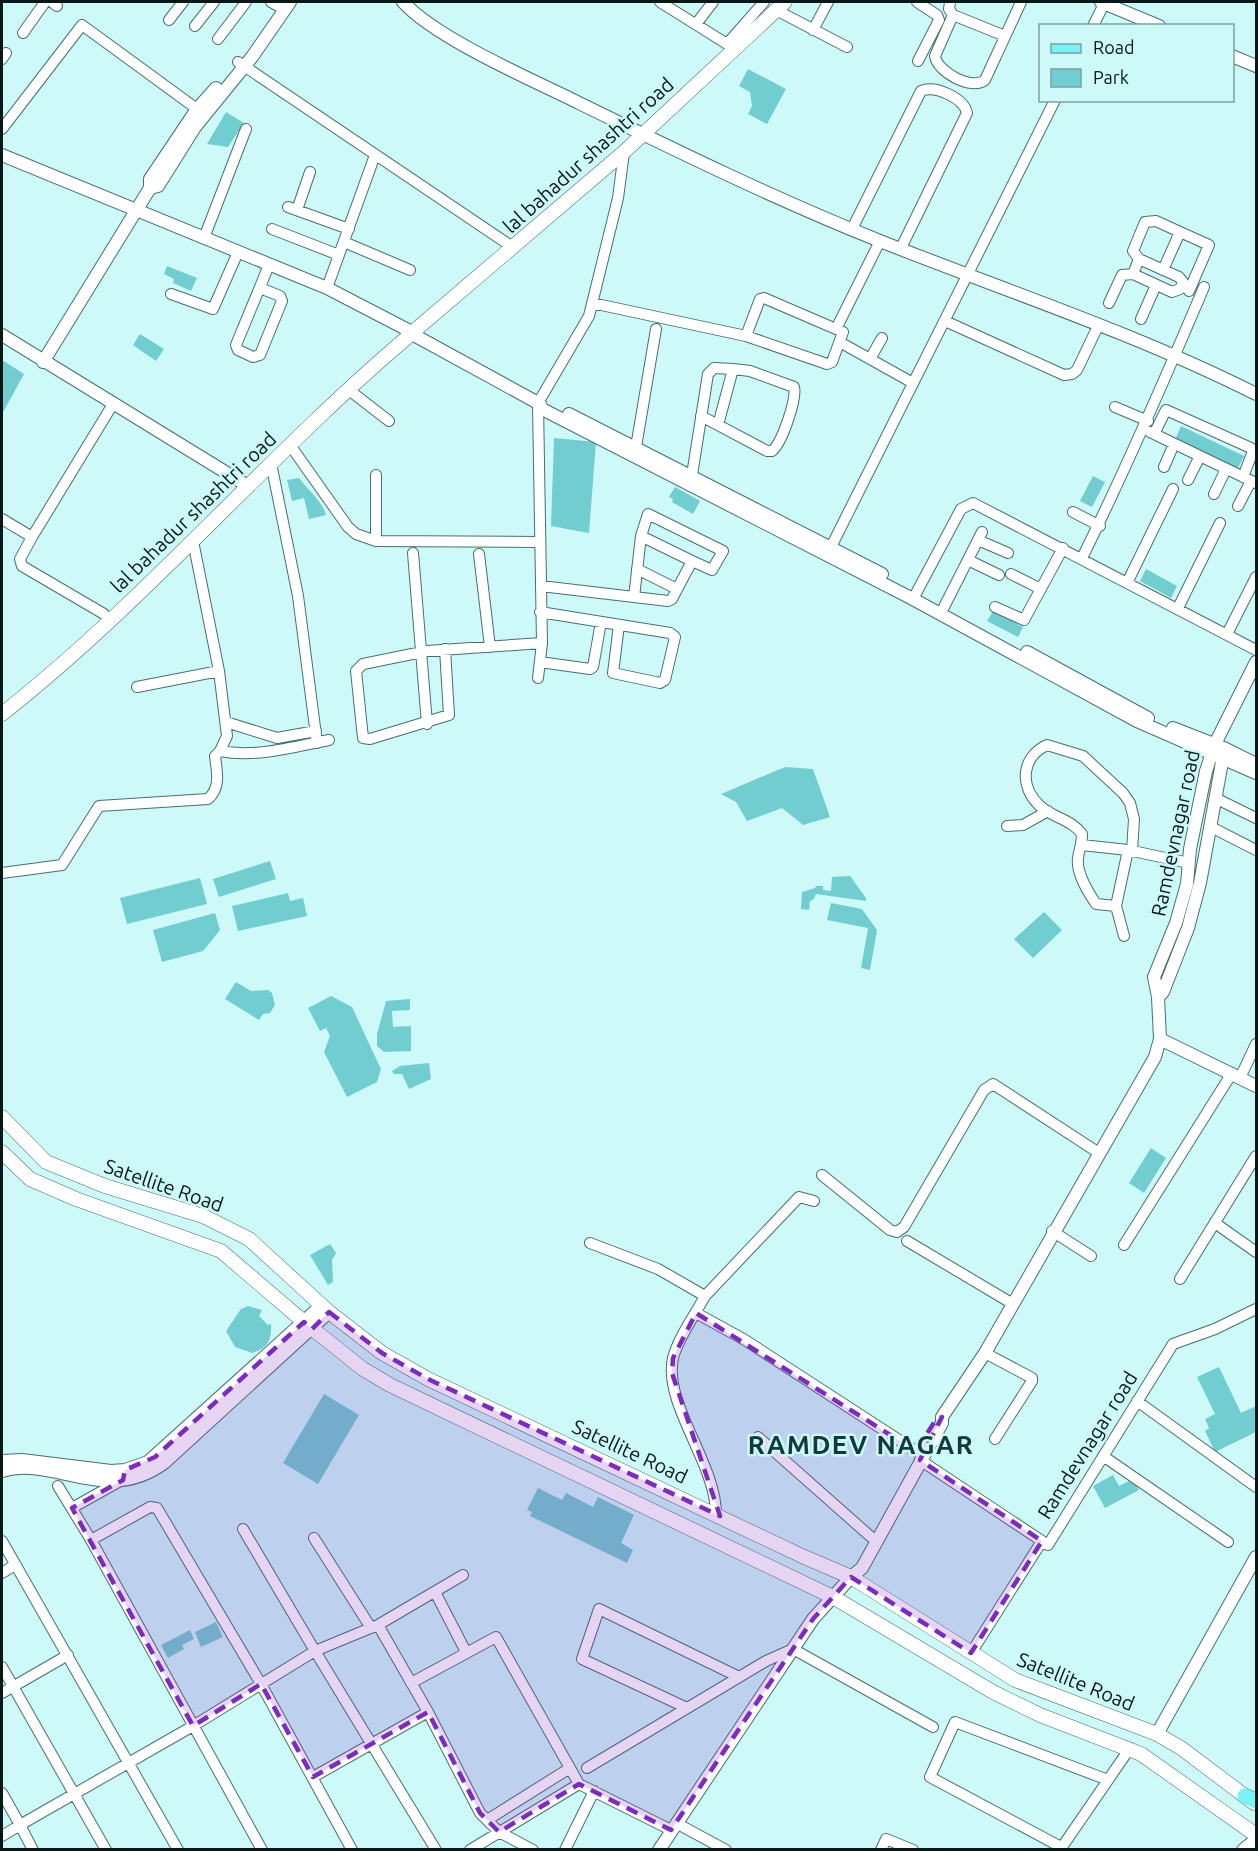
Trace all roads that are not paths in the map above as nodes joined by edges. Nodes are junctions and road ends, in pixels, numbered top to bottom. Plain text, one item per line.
1 (45, 2) edge
2 (183, 2) edge
3 (214, 2) edge
4 (246, 2) edge
5 (290, 2) edge
6 (660, 2) edge
7 (677, 2) edge
8 (713, 2) edge
9 (764, 2) edge
10 (828, 2) edge
11 (917, 2) edge
12 (950, 2) edge
13 (1021, 2) edge
14 (1104, 2) edge
15 (277, 3) edge
16 (410, 4) edge
17 (779, 4) edge
18 (680, 14) junction
19 (953, 15) junction
20 (169, 20) dead end
21 (696, 24) junction
22 (1094, 24) edge
23 (1154, 24) edge
24 (195, 26) dead end
25 (813, 30) junction
26 (23, 33) dead end
27 (1005, 36) junction
28 (218, 39) dead end
29 (731, 46) junction
30 (847, 46) dead end
31 (1234, 56) edge
32 (918, 62) dead end
33 (241, 64) junction
34 (1257, 66) edge
35 (1055, 102) edge
36 (197, 109) junction
37 (2, 129) edge
38 (246, 129) dead end
39 (638, 133) junction
40 (624, 152) junction
41 (2, 154) edge
42 (375, 156) junction
43 (310, 172) dead end
44 (150, 188) junction
45 (136, 211) junction
46 (272, 229) dead end
47 (350, 229) junction
48 (852, 229) junction
49 (1180, 232) junction
50 (204, 238) junction
51 (880, 241) junction
52 (344, 242) junction
53 (508, 244) junction
54 (901, 248) junction
55 (238, 252) junction
56 (339, 255) junction
57 (1139, 259) junction
58 (270, 265) junction
59 (410, 270) dead end
60 (1163, 270) junction
61 (969, 273) junction
62 (1133, 274) junction
63 (1156, 285) junction
64 (260, 288) junction
65 (327, 288) junction
66 (1185, 289) junction
67 (171, 294) dead end
68 (592, 303) junction
69 (1109, 303) dead end
70 (1141, 319) dead end
71 (945, 321) junction
72 (839, 323) dead end
73 (1099, 324) junction
74 (657, 329) dead end
75 (410, 332) junction
76 (2, 335) edge
77 (746, 336) junction
78 (882, 338) dead end
79 (845, 345) dead end
80 (1176, 355) junction
81 (870, 359) junction
82 (43, 362) junction
83 (733, 369) junction
84 (913, 383) junction
85 (349, 390) junction
86 (1257, 394) edge
87 (113, 404) junction
88 (539, 404) junction
89 (1115, 407) dead end
90 (700, 416) junction
91 (389, 421) dead end
92 (718, 425) junction
93 (1149, 428) junction
94 (1174, 444) junction
95 (290, 445) junction
96 (636, 447) junction
97 (1200, 456) junction
98 (271, 463) junction
99 (1164, 467) dead end
100 (1226, 469) junction
101 (376, 475) dead end
102 (692, 475) junction
103 (1188, 480) dead end
104 (1250, 481) edge
105 (244, 483) junction
106 (1173, 489) dead end
107 (1214, 494) dead end
108 (1238, 506) dead end
109 (1073, 512) dead end
110 (2, 519) edge
111 (1220, 523) dead end
112 (1100, 526) junction
113 (640, 536) junction
114 (32, 537) junction
115 (193, 541) junction
116 (376, 541) junction
117 (540, 542) junction
118 (1063, 548) junction
119 (829, 551) junction
120 (413, 553) dead end
121 (1008, 553) dead end
122 (479, 554) dead end
123 (1082, 558) junction
124 (968, 560) junction
125 (692, 561) junction
126 (637, 569) junction
127 (1011, 574) dead end
128 (999, 575) dead end
129 (1257, 577) edge
130 (1128, 581) junction
131 (541, 586) junction
132 (677, 589) junction
133 (1041, 589) junction
134 (914, 596) junction
135 (634, 597) junction
136 (944, 607) junction
137 (995, 607) dead end
138 (1178, 608) junction
139 (540, 612) junction
140 (104, 614) junction
141 (601, 622) junction
142 (619, 625) junction
143 (1227, 634) junction
144 (542, 643) junction
145 (490, 647) junction
146 (445, 650) junction
147 (1257, 650) edge
148 (421, 653) junction
149 (540, 662) junction
150 (1257, 662) edge
151 (219, 671) junction
152 (538, 678) dead end
153 (137, 687) dead end
154 (2, 701) edge
155 (2, 714) edge
156 (226, 722) junction
157 (427, 724) junction
158 (316, 731) junction
159 (329, 740) dead end
160 (317, 742) junction
161 (1219, 747) junction
162 (220, 751) junction
163 (1257, 764) edge
164 (1257, 773) edge
165 (1215, 798) junction
166 (1048, 811) junction
167 (1257, 818) edge
168 (1007, 826) dead end
169 (1210, 828) junction
170 (1082, 845) junction
171 (1130, 850) junction
172 (1257, 850) edge
173 (1189, 863) junction
174 (2, 873) edge
175 (1116, 906) junction
176 (1124, 936) dead end
177 (1158, 997) junction
178 (1160, 1039) junction
179 (1257, 1044) edge
180 (1236, 1075) junction
181 (1257, 1086) edge
182 (2, 1117) edge
183 (2, 1152) edge
184 (1099, 1153) junction
185 (1257, 1156) edge
186 (822, 1175) dead end
187 (814, 1201) dead end
188 (1215, 1223) junction
189 (1052, 1231) junction
190 (907, 1241) dead end
191 (590, 1243) dead end
192 (1124, 1245) dead end
193 (1257, 1252) edge
194 (1091, 1256) dead end
195 (1180, 1279) dead end
196 (705, 1296) junction
197 (1013, 1304) junction
198 (326, 1308) junction
199 (1257, 1309) edge
200 (696, 1313) junction
201 (308, 1325) junction
202 (985, 1353) junction
203 (1137, 1401) junction
204 (758, 1437) dead end
205 (995, 1439) dead end
206 (918, 1456) junction
207 (1103, 1456) junction
208 (2, 1461) edge
209 (18, 1464) junction
210 (2, 1471) edge
211 (124, 1475) junction
212 (58, 1486) dead end
213 (1257, 1486) edge
214 (72, 1508) junction
215 (716, 1514) junction
216 (243, 1529) dead end
217 (871, 1537) junction
218 (314, 1538) dead end
219 (91, 1540) junction
220 (2, 1541) edge
221 (1042, 1541) junction
222 (1228, 1542) dead end
223 (1257, 1557) edge
224 (15, 1565) junction
225 (2, 1573) edge
226 (463, 1575) dead end
227 (851, 1577) junction
228 (435, 1592) junction
229 (833, 1597) junction
230 (374, 1626) junction
231 (793, 1648) junction
232 (315, 1651) junction
233 (466, 1652) junction
234 (971, 1653) junction
235 (68, 1655) junction
236 (2, 1667) edge
237 (739, 1677) junction
238 (411, 1683) junction
239 (261, 1684) junction
240 (13, 1687) junction
241 (2, 1693) edge
242 (687, 1708) junction
243 (428, 1712) junction
244 (193, 1726) junction
245 (933, 1727) dead end
246 (1157, 1734) junction
247 (370, 1744) junction
248 (1130, 1748) junction
249 (130, 1762) junction
250 (570, 1768) junction
251 (586, 1768) dead end
252 (312, 1777) junction
253 (1108, 1780) junction
254 (579, 1784) junction
255 (594, 1791) junction
256 (2, 1793) edge
257 (74, 1795) junction
258 (1253, 1801) edge
259 (487, 1821) junction
260 (20, 1826) junction
261 (674, 1827) junction
262 (499, 1832) junction
263 (2, 1836) edge
264 (1257, 1837) edge
265 (1061, 1848) edge
266 (33, 1850) edge
267 (106, 1850) edge
268 (178, 1850) edge
269 (262, 1850) edge
270 (352, 1850) edge
271 (436, 1850) edge
272 (470, 1850) edge
273 (533, 1850) edge
274 (565, 1850) edge
275 (658, 1850) edge
276 (726, 1850) edge
277 (881, 1850) edge
278 (913, 1850) edge
279 (1243, 1850) edge

1 - 26 street
2 - 20 street
3 - 24 street
4 - 28 street
5 - 33 street
6 - 18 street
7 - 18 street
8 - 21 street
9 - 29 street
10 - 25 street
11 - 32 street
12 - 19 street
13 - 27 street
14 - 22 street
14 - 23 street
15 - 33 street
16 - 39 street
17 - 25 street
17 - 29 main road, lal bahadur shashtri road
18 - 21 street
19 - 27 street
19 - 27 street
21 - 29 street
25 - 30 street
29 - 39 main road, lal bahadur shashtri road
31 - 34 street
33 - 36 street
33 - 42 street
33 - 44 street
35 - 61 street
36 - 37 street
36 - 44 street
38 - 50 street
39 - 40 main road, lal bahadur shashtri road
39 - 48 street
39 - 53 main road
40 - 68 street
40 - 75 main road, lal bahadur shashtri road
41 - 45 street
42 - 47 street
42 - 53 street
43 - 47 street
44 - 45 street
45 - 50 street
45 - 82 street
46 - 56 street
47 - 52 street
48 - 51 street
48 - 54 street
49 - 57 street
49 - 60 street
49 - 66 street
50 - 55 street
51 - 54 street
51 - 72 street
52 - 56 street
52 - 59 street
53 - 75 main road
54 - 61 street
55 - 58 street
55 - 67 street
56 - 65 street
57 - 60 street
57 - 62 street
58 - 64 street
58 - 65 street
60 - 66 street
61 - 71 street
61 - 73 street
62 - 63 street
62 - 69 street
63 - 66 street
63 - 70 street
64 - 64 street
65 - 75 street
66 - 80 street
68 - 77 street
68 - 88 street
71 - 73 street
71 - 84 street
73 - 80 street
74 - 96 street
75 - 85 main road, lal bahadur shashtri road
75 - 88 street
75 - 105 main road
76 - 82 street
77 - 77 street
78 - 81 street
79 - 81 street
80 - 86 street
80 - 93 street
81 - 84 street
82 - 87 street
83 - 90 street
83 - 92 street
83 - 92 street
84 - 119 street
85 - 91 street
85 - 95 main road, lal bahadur shashtri road
87 - 105 street
87 - 114 street
88 - 96 street
88 - 117 street
88 - 119 street
89 - 93 street
90 - 92 street
90 - 102 street
93 - 94 street
93 - 104 street
93 - 112 street
94 - 97 street
94 - 99 street
95 - 98 main road, lal bahadur shashtri road
95 - 116 street
96 - 102 street
97 - 100 street
97 - 103 street
98 - 105 main road, lal bahadur shashtri road
98 - 158 street
100 - 104 street
100 - 107 street
101 - 116 street
102 - 119 street
104 - 108 street
105 - 115 main road, lal bahadur shashtri road
105 - 140 main road
106 - 130 street
109 - 112 street
110 - 114 street
111 - 138 street
112 - 123 street
113 - 125 street
113 - 125 street
113 - 126 street
114 - 140 street
115 - 151 street
115 - 155 main road, lal bahadur shashtri road
116 - 117 street
117 - 131 street
118 - 123 street
118 - 133 street
118 - 134 street
119 - 134 street
120 - 148 street
121 - 124 street
122 - 145 street
123 - 130 street
124 - 128 street
124 - 136 street
125 - 132 street
126 - 132 street
126 - 135 street
127 - 133 street
129 - 143 street
130 - 138 street
131 - 135 street
131 - 139 street
132 - 135 street
133 - 137 street
134 - 136 street
134 - 161 street
136 - 161 street
138 - 143 street
139 - 141 street
139 - 144 street
140 - 154 main road
141 - 142 street
141 - 149 street
142 - 142 street
143 - 147 street
144 - 145 street
144 - 149 street
145 - 146 street
146 - 148 street
146 - 157 street
148 - 157 street
148 - 157 street
149 - 152 street
150 - 161 street
151 - 153 street
151 - 156 street
156 - 158 street
156 - 162 street
158 - 160 street
159 - 160 street
160 - 162 street
161 - 163 street
161 - 164 street
161 - 165 street, Ramdevnagar road
161 - 173 street, Ramdevnagar road
162 - 174 street
165 - 167 street
165 - 169 street, Ramdevnagar road
166 - 168 street
166 - 170 street
166 - 171 street
169 - 172 street
169 - 177 street, Ramdevnagar road
170 - 171 street
170 - 175 street
171 - 173 street
171 - 175 street
173 - 177 street, Ramdevnagar road
175 - 176 street
177 - 178 street, Ramdevnagar road
178 - 180 street
178 - 184 street, Ramdevnagar road
179 - 180 street
180 - 181 street
180 - 192 street
182 - 198 main road, Satellite Road
183 - 201 main road
184 - 186 street
184 - 189 street, Ramdevnagar road
185 - 188 street
187 - 196 street
188 - 193 street
188 - 195 street
189 - 194 street
189 - 197 street, Ramdevnagar road
190 - 197 street
191 - 196 street
196 - 200 street
197 - 202 street, Ramdevnagar road
198 - 201 street
198 - 215 main road, Satellite Road
199 - 203 street, Ramdevnagar road
200 - 206 street
200 - 215 street
201 - 211 street
201 - 229 main road
202 - 205 street
202 - 206 street, Ramdevnagar road
203 - 207 street, Ramdevnagar road
203 - 213 street
204 - 217 street
206 - 217 street, Ramdevnagar road
206 - 221 street, Ramdevnagar road
206 - 227 street, Ramdevnagar road
207 - 221 street, Ramdevnagar road
207 - 222 street
208 - 209 street
209 - 210 street
209 - 211 street
211 - 214 street
212 - 214 street
214 - 219 street
215 - 227 main road, Satellite Road
216 - 232 street
217 - 227 street, Ramdevnagar road
218 - 230 street
219 - 239 street
219 - 244 street
220 - 224 street
221 - 234 street
223 - 246 street
224 - 225 street
224 - 235 street
226 - 228 street
227 - 229 street, Ramdevnagar road
227 - 234 main road, Satellite Road
228 - 230 street
228 - 233 street
229 - 231 street, Ramdevnagar road
229 - 248 main road
230 - 232 street
230 - 238 street
231 - 237 street
231 - 245 street
231 - 261 street, Ramdevnagar road
232 - 239 street
232 - 247 street
233 - 238 street
233 - 250 street
234 - 246 main road, Satellite Road
235 - 240 street
235 - 249 street
236 - 240 street
237 - 242 street
237 - 242 street
238 - 243 street
239 - 244 street
239 - 252 street
240 - 241 street
240 - 257 street
242 - 251 street
243 - 247 street
243 - 259 street
244 - 249 street
244 - 269 street
246 - 258 main road, Satellite Road
247 - 252 street
247 - 271 street
248 - 253 street
248 - 264 main road
249 - 257 street
249 - 268 street
250 - 254 street
250 - 259 street
252 - 270 street
253 - 265 street
253 - 265 street
254 - 255 street
254 - 262 street
255 - 261 street
255 - 274 street
256 - 260 street
257 - 260 street
257 - 267 street
259 - 262 street
260 - 263 street
260 - 266 street
261 - 275 street, Ramdevnagar road
261 - 276 street
262 - 272 street
262 - 273 street
264 - 279 street
277 - 278 street

